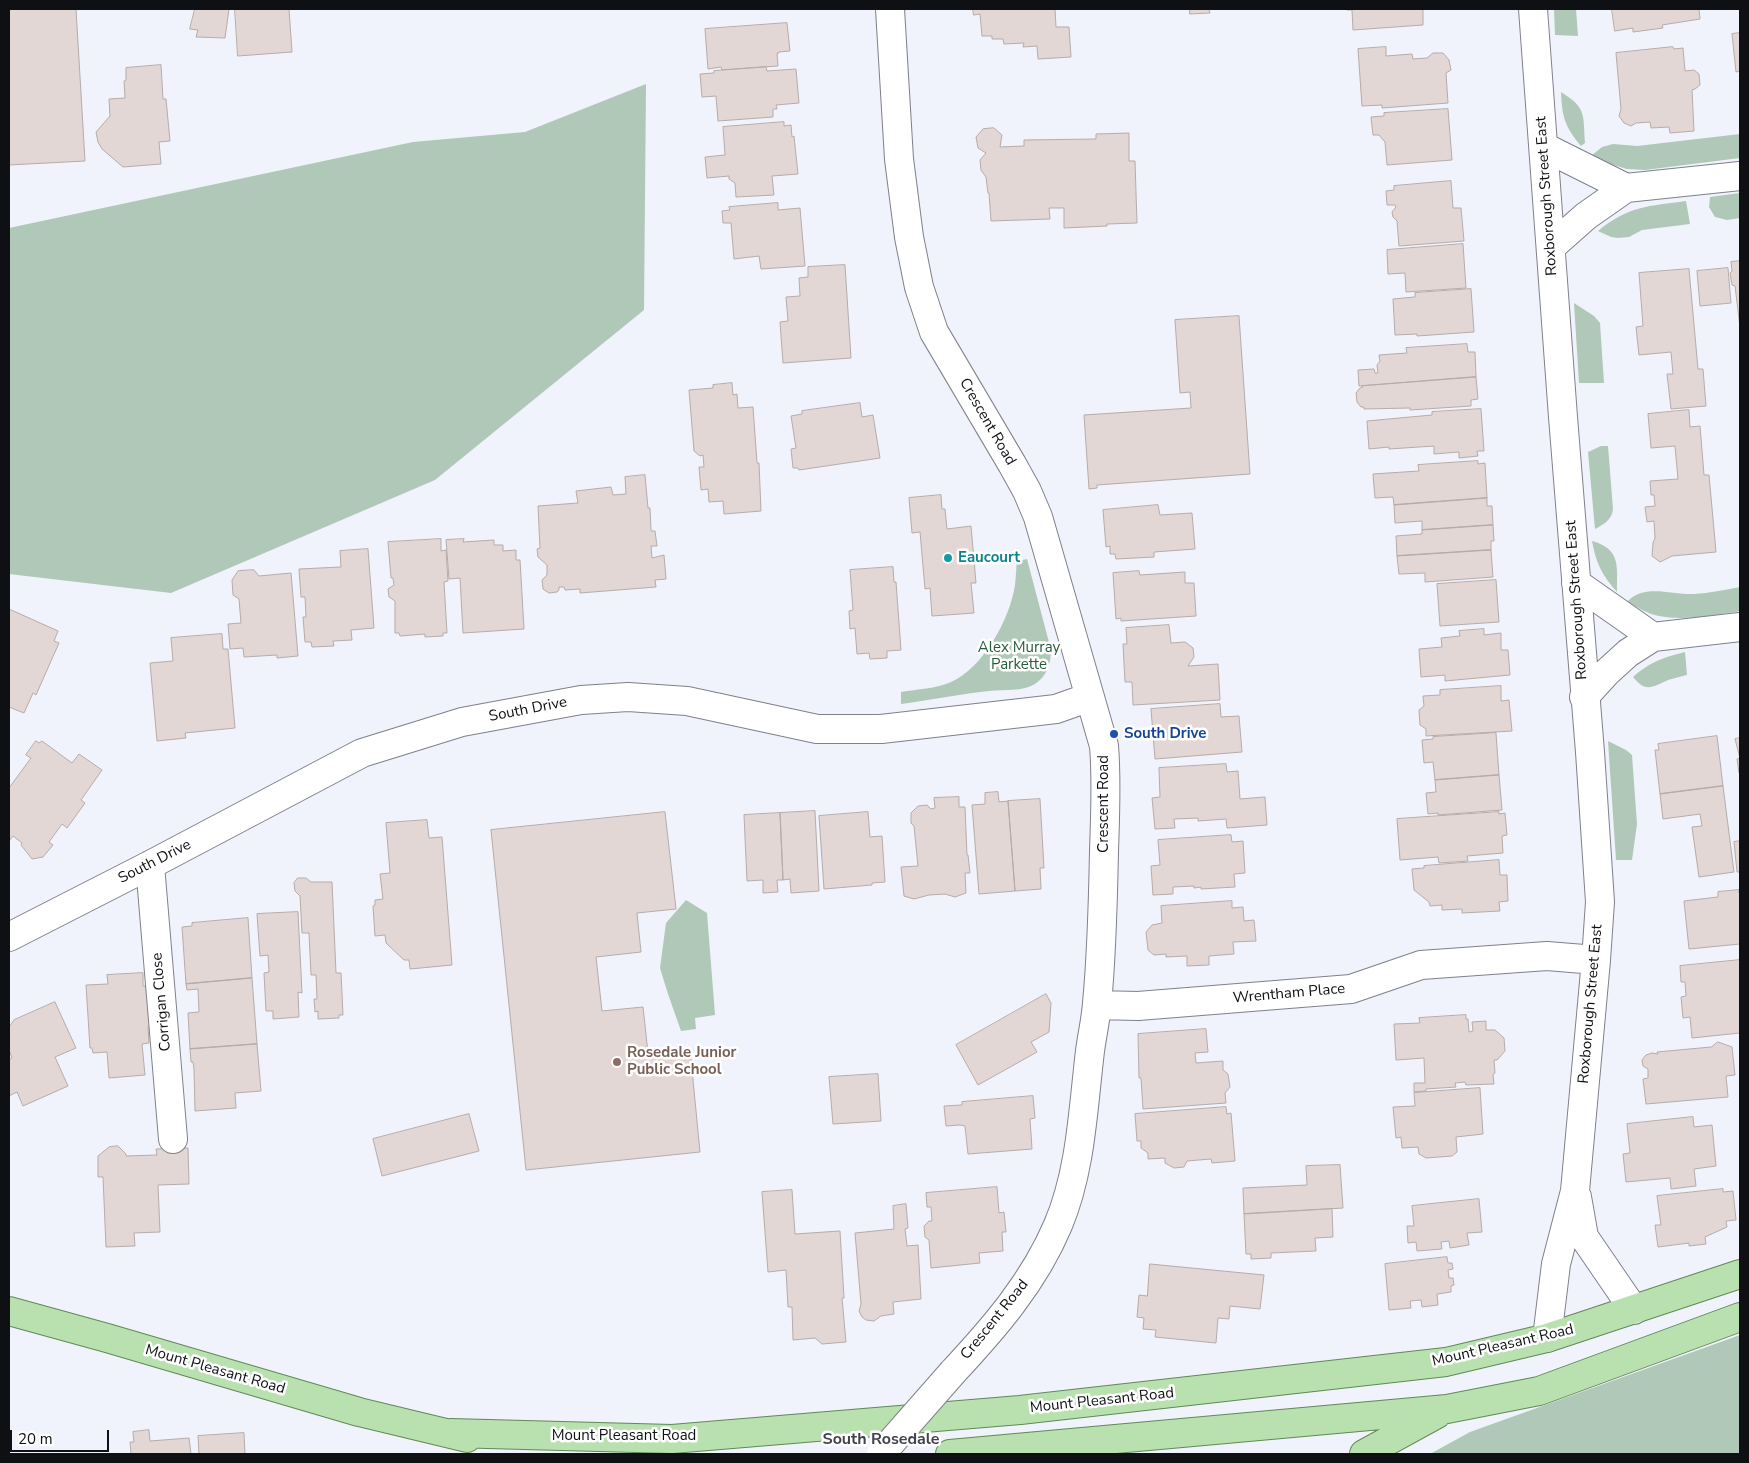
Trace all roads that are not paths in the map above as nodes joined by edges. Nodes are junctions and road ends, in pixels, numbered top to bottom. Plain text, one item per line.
1 (890, 9) edge
2 (1533, 9) edge
3 (1544, 147) junction
4 (1740, 176) edge
5 (1626, 188) junction
6 (1551, 247) junction
7 (1576, 583) junction
8 (1740, 627) edge
9 (1653, 637) junction
10 (1090, 697) junction
11 (1584, 697) junction
12 (150, 865) junction
13 (9, 937) edge
14 (1596, 960) junction
15 (1097, 1005) junction
16 (173, 1139) dead end
17 (1575, 1191) junction
18 (1740, 1274) edge
19 (1634, 1310) junction
20 (9, 1311) edge
21 (1740, 1317) edge
22 (1547, 1338) junction
23 (1448, 1409) junction
24 (451, 1433) junction
25 (520, 1454) edge
26 (881, 1454) edge
27 (950, 1454) edge
28 (1364, 1454) edge

1 - 10 street, Crescent Road
2 - 3 street, Roxborough Street East
3 - 5 street
3 - 6 street, Roxborough Street East
4 - 5 street
5 - 6 street
6 - 7 street, Roxborough Street East
7 - 9 street
7 - 11 street, Roxborough Street East
8 - 9 street
9 - 11 street
10 - 12 street, South Drive
10 - 15 street, Crescent Road
11 - 14 street, Roxborough Street East
12 - 13 street, South Drive
12 - 16 street, Corrigan Close
14 - 15 street, Wrentham Place
14 - 17 street, Roxborough Street East
15 - 26 street, Crescent Road, bridge
17 - 19 street, Roxborough Street East
17 - 22 street, Roxborough Street East
18 - 19 main road, Mount Pleasant Road
19 - 22 main road, Mount Pleasant Road
20 - 24 main road, Mount Pleasant Road
21 - 23 main road
22 - 24 main road, Mount Pleasant Road
23 - 27 main road
23 - 28 main road
24 - 25 main road, Mount Pleasant Road

